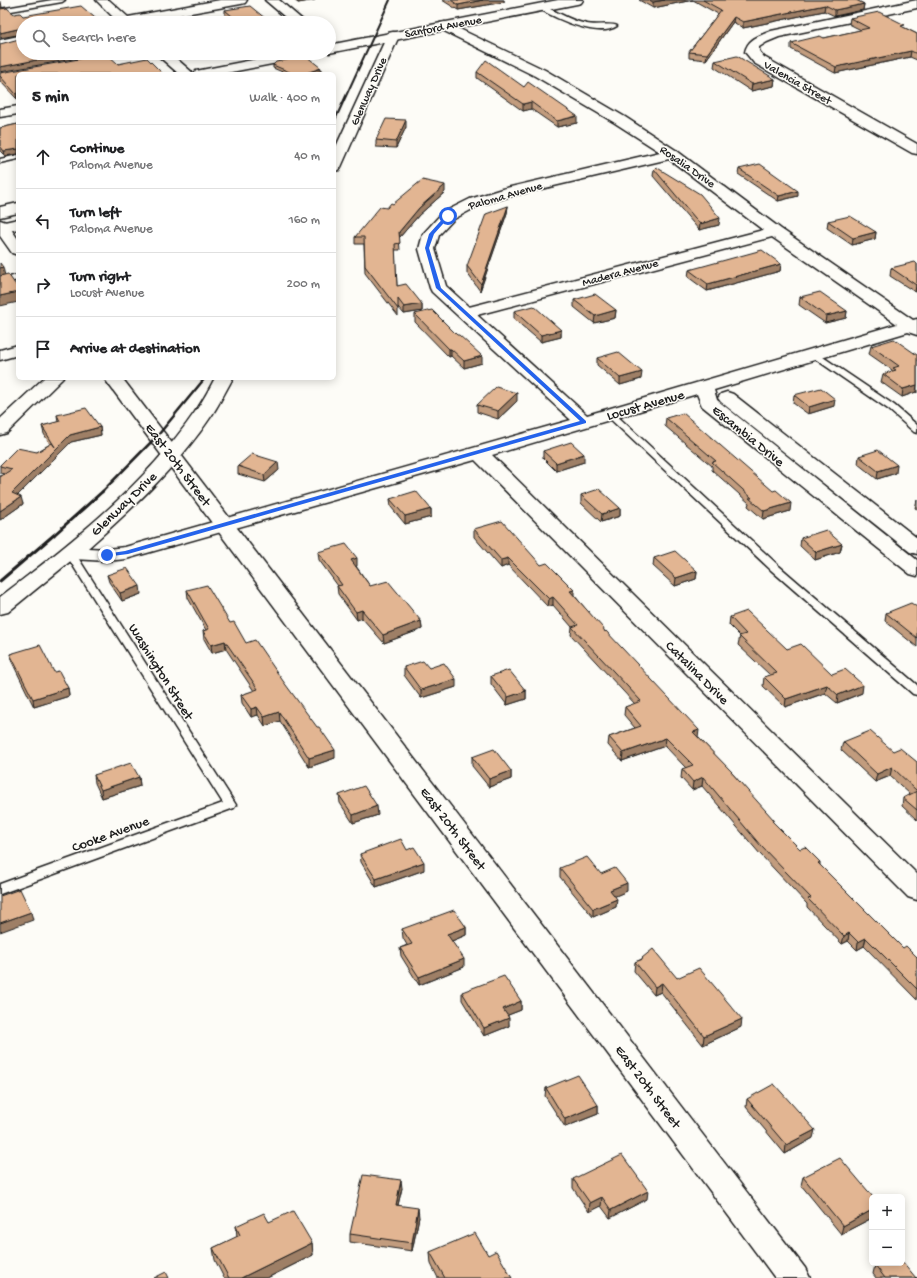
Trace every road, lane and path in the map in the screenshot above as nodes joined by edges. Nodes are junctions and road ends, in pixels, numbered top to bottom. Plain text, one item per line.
1 (62, 0) edge
2 (102, 0) edge
3 (241, 0) edge
4 (271, 0) edge
5 (577, 0) edge
6 (880, 0) edge
7 (540, 7) junction
8 (907, 8) edge
9 (0, 11) edge
10 (117, 16) edge
11 (154, 16) edge
12 (291, 16) edge
13 (445, 26) junction
14 (614, 26) dead end
15 (393, 36) junction
16 (16, 41) edge
17 (0, 44) edge
18 (336, 47) edge
19 (170, 60) edge
20 (272, 60) edge
21 (185, 72) edge
22 (211, 72) edge
23 (16, 110) edge
24 (0, 113) edge
25 (917, 150) edge
26 (672, 154) junction
27 (16, 157) edge
28 (0, 161) edge
29 (336, 163) edge
30 (16, 210) edge
31 (0, 223) edge
32 (16, 224) edge
33 (775, 232) junction
34 (16, 247) edge
35 (16, 278) edge
36 (0, 282) edge
37 (465, 313) junction
38 (915, 326) edge
39 (16, 337) edge
40 (0, 341) edge
41 (16, 351) edge
42 (814, 354) junction
43 (0, 355) edge
44 (52, 380) edge
45 (116, 380) edge
46 (223, 380) edge
47 (704, 387) junction
48 (610, 414) junction
49 (584, 422) junction
50 (0, 429) edge
51 (917, 430) edge
52 (480, 453) junction
53 (172, 454) junction
54 (224, 525) junction
55 (917, 548) edge
56 (70, 553) junction
57 (917, 570) edge
58 (0, 606) edge
59 (917, 692) edge
60 (230, 804) joint
61 (0, 889) edge
62 (917, 890) edge
63 (794, 1278) edge

1 - 9 lane
2 - 10 street
3 - 11 street
4 - 12 street
5 - 7 street, Sanford Avenue
6 - 8 street
7 - 13 street, Sanford Avenue
7 - 14 lane
8 - 25 street, Valencia Street
13 - 15 street, Sanford Avenue
13 - 26 street, Rosalia Drive
15 - 18 street, Sanford Avenue
15 - 29 street, Glenway Drive
16 - 17 street
19 - 21 street
20 - 22 street
23 - 24 street
26 - 33 street, Rosalia Drive
26 - 37 street, Paloma Avenue
27 - 28 lane
30 - 31 street
31 - 32 street
31 - 34 street
33 - 37 street, Madera Avenue
33 - 38 street, Rosalia Drive
35 - 36 lane
37 - 49 street, Paloma Avenue
38 - 42 street, Locust Avenue
39 - 40 street
41 - 43 street
42 - 47 street, Locust Avenue
42 - 51 lane
44 - 50 street
45 - 53 street, East 20th Street
46 - 53 street, Glenway Drive
47 - 48 street, Locust Avenue
47 - 55 street, Escambia Drive
47 - 57 street, Escambia Drive
48 - 49 street, Locust Avenue
48 - 59 lane
49 - 52 street, Locust Avenue
52 - 54 street, Locust Avenue
52 - 62 street, Catalina Drive
53 - 54 street, East 20th Street
53 - 56 street, Glenway Drive
54 - 56 street, Locust Avenue
54 - 63 street, East 20th Street
56 - 58 street, Glenway Drive
56 - 60 lane, Washington Street
60 - 61 lane, Cooke Avenue

